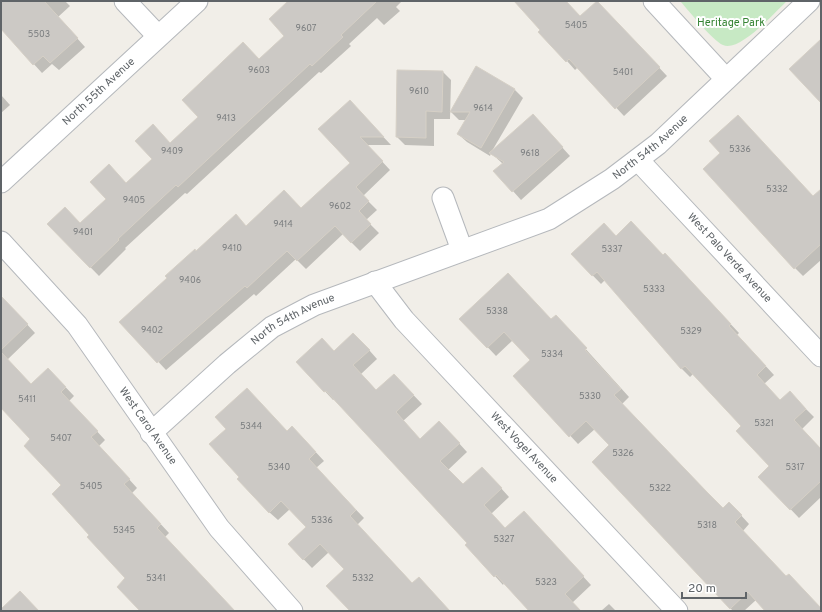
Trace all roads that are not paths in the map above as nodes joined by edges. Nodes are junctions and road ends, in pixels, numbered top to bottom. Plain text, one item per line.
1 (125, 1) edge
2 (197, 1) edge
3 (654, 1) edge
4 (809, 1) edge
5 (158, 36) junction
6 (726, 79) junction
7 (638, 160) junction
8 (1, 182) edge
9 (443, 198) dead end
10 (1, 242) edge
11 (462, 250) junction
12 (375, 282) junction
13 (821, 356) edge
14 (151, 433) junction
15 (292, 611) edge
16 (677, 611) edge

1 - 5 street
2 - 5 street, North 55th Avenue
3 - 6 street
4 - 6 street, North 54th Avenue
5 - 8 street, North 55th Avenue
6 - 7 street, North 54th Avenue
7 - 11 street, North 54th Avenue
7 - 13 street, West Palo Verde Avenue
9 - 11 street
10 - 14 street, West Carol Avenue
11 - 12 street, North 54th Avenue
12 - 14 street, North 54th Avenue
12 - 16 street, West Vogel Avenue
14 - 15 street, West Carol Avenue

